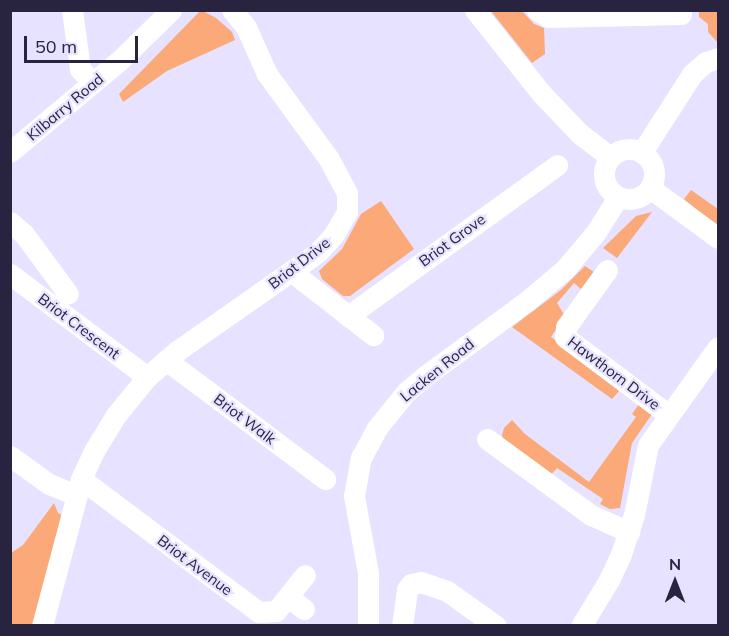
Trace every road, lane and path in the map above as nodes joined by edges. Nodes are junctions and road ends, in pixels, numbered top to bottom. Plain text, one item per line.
1 (72, 10) edge
2 (171, 10) edge
3 (232, 10) edge
4 (474, 10) edge
5 (537, 10) edge
6 (680, 10) edge
7 (718, 58) edge
8 (93, 83) junction
9 (10, 152) edge
10 (642, 152) junction
11 (610, 157) junction
12 (556, 165) dead end
13 (650, 188) junction
14 (618, 197) junction
15 (10, 222) edge
16 (718, 238) edge
17 (607, 270) dead end
18 (292, 272) junction
19 (10, 274) edge
20 (68, 294) dead end
21 (348, 316) junction
22 (373, 335) dead end
23 (718, 347) edge
24 (166, 360) junction
25 (147, 377) junction
26 (669, 415) junction
27 (487, 439) dead end
28 (10, 456) edge
29 (325, 479) dead end
30 (78, 487) junction
31 (629, 532) junction
32 (305, 575) dead end
33 (42, 626) edge
34 (368, 626) edge
35 (402, 626) edge
36 (496, 626) edge
37 (581, 626) edge

1 - 8 street
2 - 8 street, Kilbarry Road
3 - 18 street, Briot Drive
4 - 11 street
5 - 6 street
7 - 10 street
8 - 9 street, Kilbarry Road
10 - 11 street
10 - 13 street
11 - 14 street
12 - 21 street, Briot Grove
13 - 14 street
13 - 16 street
14 - 34 street, Lacken Road
15 - 20 street, Briot Crescent
17 - 26 street, Hawthorn Drive
18 - 21 street
18 - 24 street, Briot Drive
19 - 25 street, Briot Crescent
21 - 22 street
23 - 26 street
24 - 25 street, Briot Drive
24 - 29 street, Briot Walk
25 - 30 street, Briot Drive
26 - 31 street
27 - 31 street
28 - 30 street
30 - 32 street, Briot Avenue
30 - 33 street, Briot Drive
31 - 37 street
35 - 36 street

